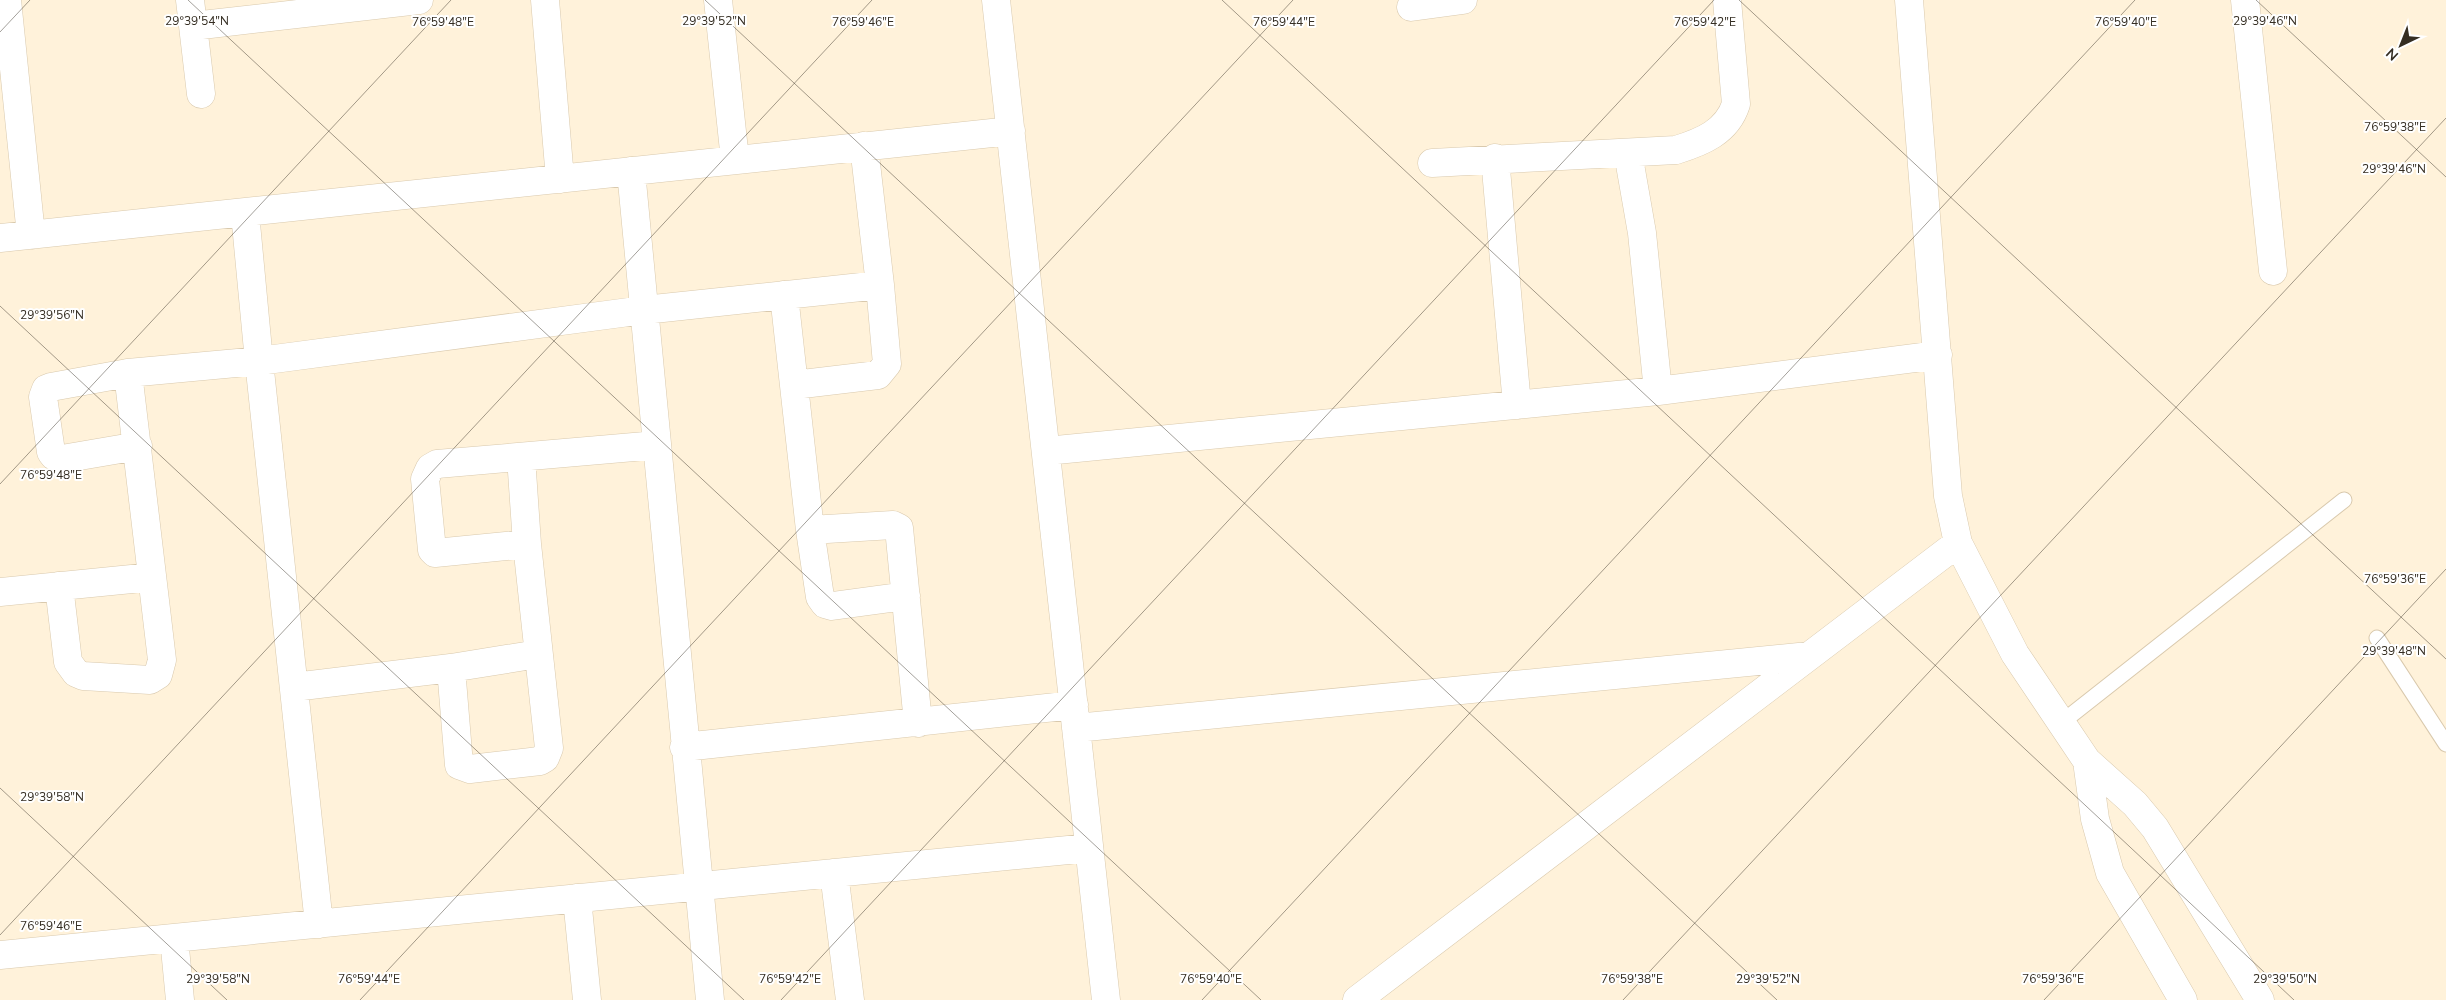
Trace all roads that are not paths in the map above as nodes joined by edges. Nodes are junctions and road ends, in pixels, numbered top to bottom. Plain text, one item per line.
1 (8, 0) edge
2 (419, 0) edge
3 (545, 0) edge
4 (718, 0) edge
5 (996, 0) edge
6 (1463, 0) edge
7 (1727, 0) edge
8 (1909, 0) edge
9 (2246, 0) edge
10 (1410, 7) dead end
11 (285, 8) edge
12 (192, 13) edge
13 (201, 94) dead end
14 (1011, 131) junction
15 (864, 146) junction
16 (1628, 153) junction
17 (1495, 158) junction
18 (735, 160) junction
19 (1432, 163) dead end
20 (630, 171) junction
21 (560, 179) junction
22 (245, 213) junction
23 (31, 235) junction
24 (0, 238) edge
25 (2273, 271) dead end
26 (880, 284) junction
27 (784, 295) junction
28 (644, 310) junction
29 (1938, 355) junction
30 (258, 361) junction
31 (128, 373) junction
32 (794, 385) junction
33 (1658, 391) junction
34 (1517, 404) junction
35 (657, 445) junction
36 (138, 446) junction
37 (1046, 451) junction
38 (521, 457) junction
39 (2344, 500) dead end
40 (810, 530) junction
41 (1958, 543) junction
42 (527, 544) junction
43 (152, 577) junction
44 (59, 586) junction
45 (0, 592) edge
46 (906, 596) junction
47 (2377, 638) dead end
48 (538, 654) junction
49 (1810, 656) junction
50 (452, 668) junction
51 (294, 687) junction
52 (1075, 717) junction
53 (918, 723) junction
54 (2061, 723) junction
55 (2446, 744) edge
56 (684, 747) junction
57 (2087, 761) junction
58 (1089, 848) junction
59 (834, 873) junction
60 (699, 886) junction
61 (577, 898) junction
62 (319, 924) junction
63 (174, 938) junction
64 (0, 955) edge
65 (180, 1000) edge
66 (587, 1000) edge
67 (710, 1000) edge
68 (850, 1000) edge
69 (1106, 1000) edge
70 (1358, 1000) edge
71 (2183, 1000) edge
72 (2260, 1000) edge

1 - 23 street
2 - 11 street
3 - 21 street
4 - 18 street
5 - 14 street
6 - 10 street
7 - 16 street
8 - 29 street
9 - 25 street
11 - 12 street
12 - 13 street
14 - 15 street
14 - 37 street
15 - 18 street
15 - 26 street
16 - 17 street
16 - 33 street
17 - 19 street
17 - 34 street
18 - 20 street
20 - 21 street
20 - 28 street
21 - 22 street
22 - 23 street
22 - 30 street
23 - 24 street
26 - 27 street
26 - 32 street
27 - 28 street
27 - 32 street
28 - 30 street
28 - 35 street
29 - 33 street
29 - 41 street
30 - 31 street
30 - 51 street
31 - 36 street
31 - 36 street
32 - 40 street
33 - 34 street
34 - 37 street
35 - 38 street
35 - 56 street
36 - 43 street
37 - 52 street
38 - 42 street
38 - 42 street
39 - 54 lane
40 - 46 street
40 - 46 street
41 - 49 street
41 - 54 street
42 - 48 street
43 - 44 street
43 - 44 street
44 - 45 street
46 - 53 street
47 - 55 lane
48 - 50 street
48 - 50 street
49 - 52 street
49 - 70 street
50 - 51 street
51 - 62 street
52 - 53 street
52 - 58 street
53 - 56 street
54 - 57 street
56 - 60 street
57 - 71 street
57 - 72 street
58 - 59 street
58 - 69 street
59 - 60 street
59 - 68 street
60 - 61 street
60 - 67 street
61 - 62 street
61 - 66 street
62 - 63 street
63 - 64 street
63 - 65 street

